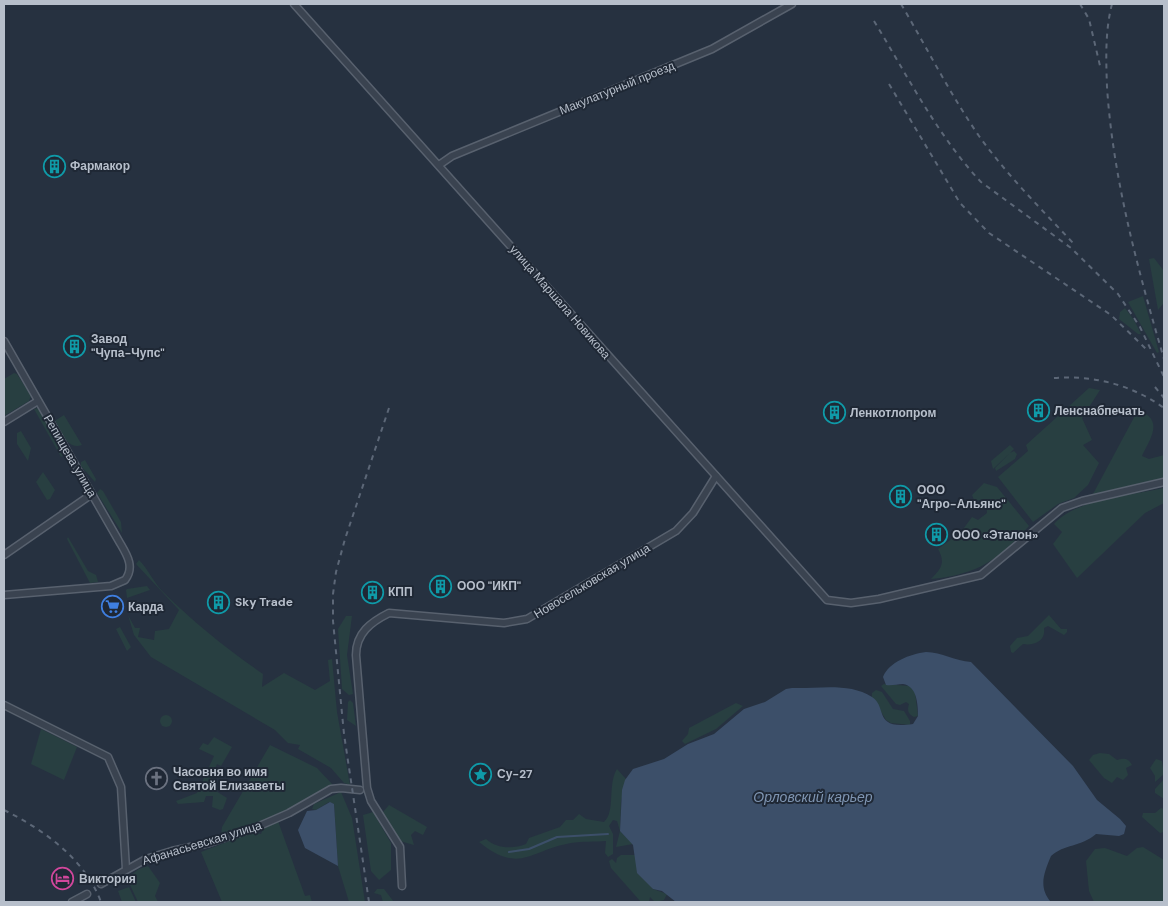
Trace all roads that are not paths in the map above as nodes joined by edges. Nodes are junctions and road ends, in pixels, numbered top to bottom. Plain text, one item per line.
1 (294, 4) edge
2 (792, 4) edge
3 (439, 165) junction
4 (4, 341) edge
5 (38, 401) junction
6 (4, 422) edge
7 (716, 476) junction
8 (1164, 482) edge
9 (92, 494) junction
10 (4, 554) edge
11 (4, 595) edge
12 (4, 705) edge
13 (360, 790) dead end
14 (126, 869) junction
15 (101, 884) dead end
16 (402, 886) dead end
17 (87, 894) dead end
18 (72, 902) edge

1 - 3 street, улица Маршала Новикова
2 - 3 street, Макулатурный проезд
3 - 7 street, улица Маршала Новикова
4 - 5 street, Репищева улица
5 - 6 street
5 - 9 street, Репищева улица
7 - 8 street, улица Маршала Новикова
7 - 16 street, Новосельковская улица
9 - 10 street
9 - 11 street, Репищева улица
12 - 14 street
13 - 14 street, Афанасьевская улица
14 - 15 street, Афанасьевская улица
17 - 18 street

